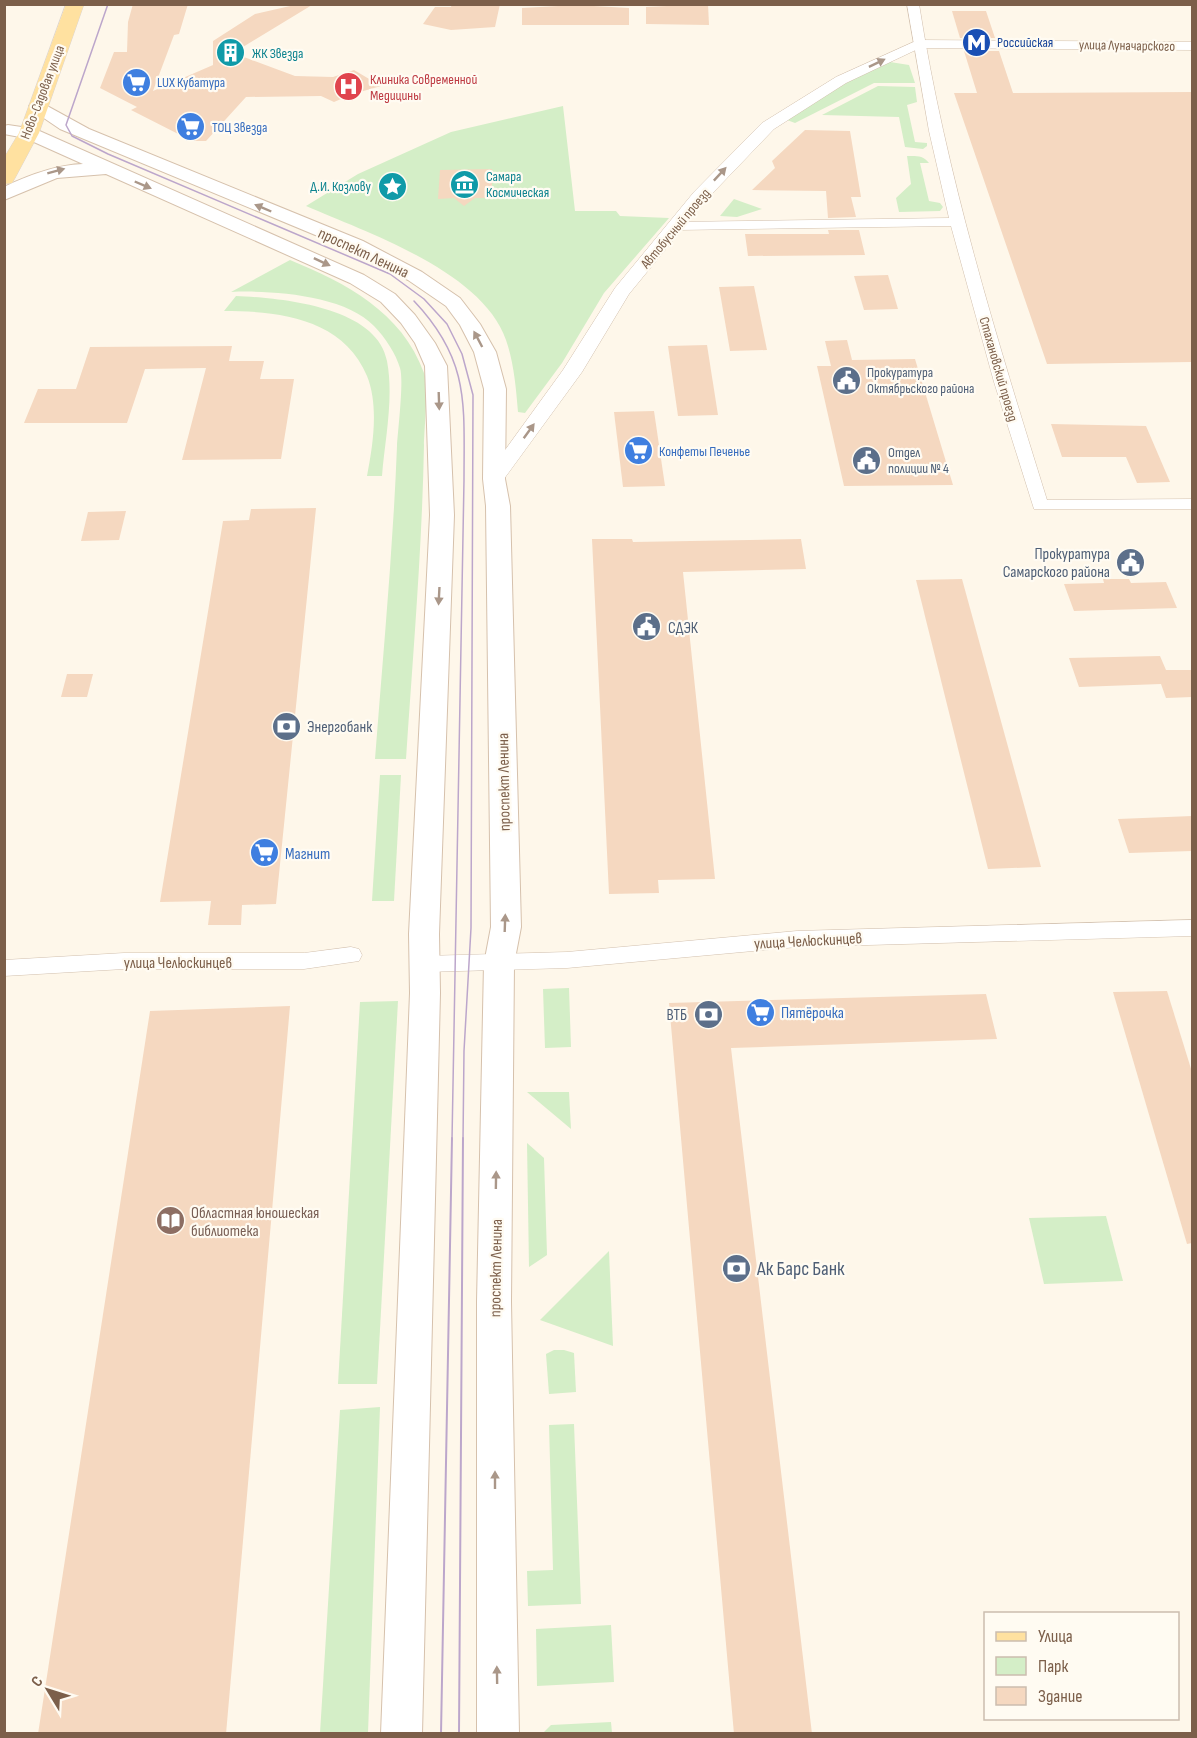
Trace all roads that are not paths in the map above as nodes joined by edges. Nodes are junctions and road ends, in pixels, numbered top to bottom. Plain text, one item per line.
1 (75, 4) edge
2 (913, 4) edge
3 (918, 44) junction
4 (1192, 46) edge
5 (38, 106) junction
6 (9, 126) edge
7 (29, 133) junction
8 (112, 171) junction
9 (4, 178) edge
10 (4, 195) edge
11 (958, 222) junction
12 (677, 226) junction
13 (494, 479) junction
14 (1192, 504) edge
15 (1192, 928) edge
16 (351, 955) dead end
17 (425, 964) junction
18 (499, 964) junction
19 (4, 968) edge
20 (401, 1734) edge
21 (498, 1734) edge

1 - 5 main road, Ново-Садовая улица
2 - 3 street
3 - 4 street, улица Луначарского
3 - 11 street, Стахановский проезд
12 -> 3 street, Автобусный проезд
5 - 7 main road, Ново-Садовая улица
13 -> 5 main road, проспект Ленина
6 - 7 main road, проспект Ленина
7 - 8 main road, проспект Ленина
7 - 9 main road, Ново-Садовая улица
10 -> 8 main road
8 -> 17 main road, проспект Ленина
11 - 12 street
11 - 14 street, Стахановский проезд
13 -> 12 street, Автобусный проезд
18 -> 13 main road, проспект Ленина
15 - 18 street, улица Челюскинцев
16 - 19 street, улица Челюскинцев
17 - 18 street, улица Челюскинцев
17 - 20 main road, проспект Ленина
21 -> 18 main road, проспект Ленина

